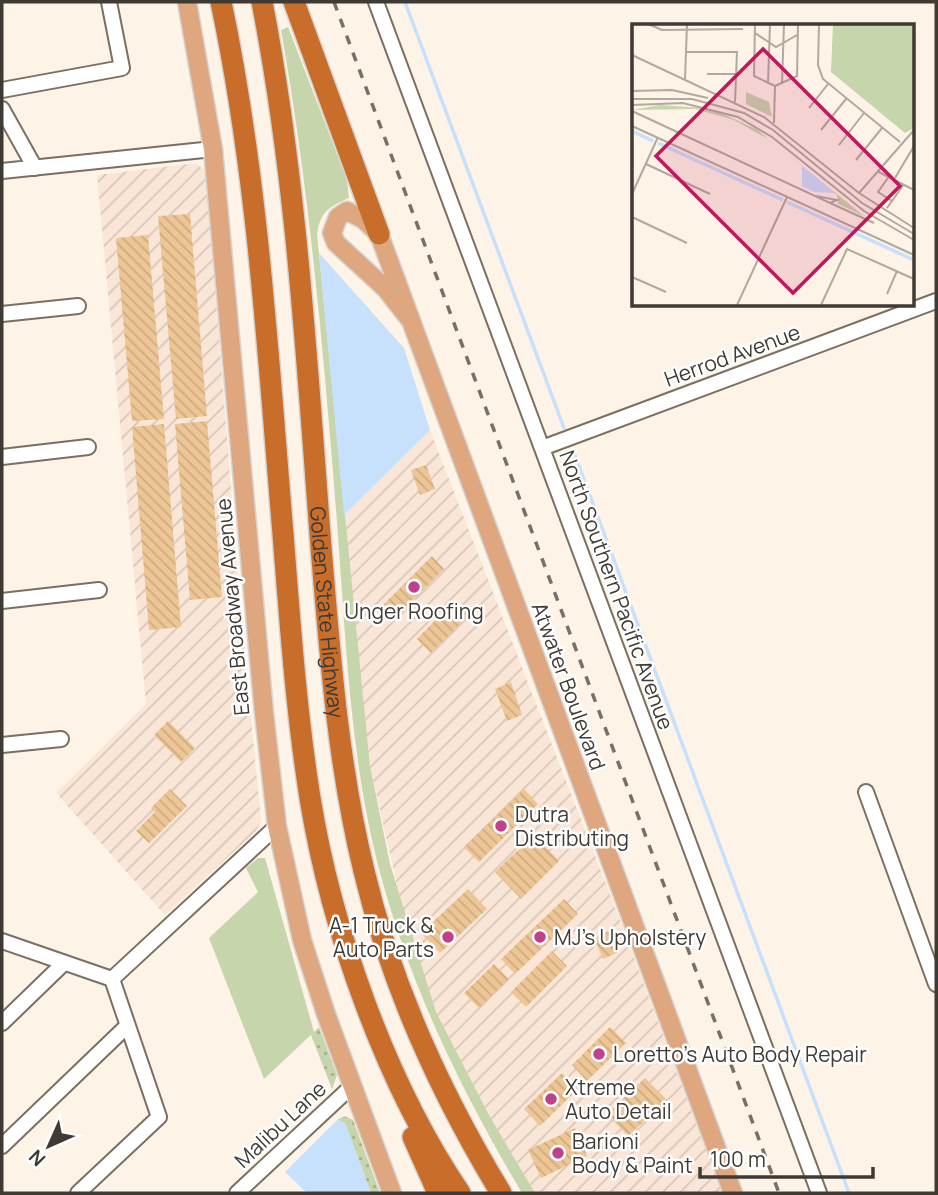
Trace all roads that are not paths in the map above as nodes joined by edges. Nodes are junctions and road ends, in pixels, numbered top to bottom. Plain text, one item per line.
1 (109, 2) edge
2 (187, 2) edge
3 (220, 2) edge
4 (262, 2) edge
5 (294, 2) edge
6 (376, 2) edge
7 (2, 90) edge
8 (2, 109) edge
9 (213, 149) junction
10 (35, 168) junction
11 (2, 172) edge
12 (379, 234) junction
13 (936, 301) edge
14 (78, 306) dead end
15 (2, 314) edge
16 (411, 321) junction
17 (88, 447) dead end
18 (542, 448) junction
19 (2, 457) edge
20 (99, 590) dead end
21 (2, 601) edge
22 (61, 738) dead end
23 (2, 745) edge
24 (866, 792) dead end
25 (277, 826) junction
26 (2, 941) edge
27 (64, 963) junction
28 (112, 979) junction
29 (936, 984) edge
30 (363, 997) junction
31 (2, 1023) edge
32 (127, 1026) junction
33 (352, 1086) junction
34 (2, 1146) edge
35 (78, 1193) edge
36 (237, 1193) edge
37 (392, 1193) edge
38 (438, 1193) edge
39 (460, 1193) edge
40 (502, 1193) edge
41 (733, 1193) edge
42 (819, 1193) edge

1 - 7 street
2 - 9 main road, East Broadway Avenue
3 - 30 highway, Golden State Highway
4 - 40 highway, Golden State Highway
5 - 12 highway
6 - 18 street, North Southern Pacific Avenue
8 - 10 street
9 - 10 street
9 - 25 main road, East Broadway Avenue
10 - 11 street
12 - 16 main road, Atwater Boulevard
12 - 16 main road
13 - 18 street, Herrod Avenue
14 - 15 street
16 - 41 main road, Atwater Boulevard
17 - 19 street
18 - 42 street, North Southern Pacific Avenue
20 - 21 street
22 - 23 street
24 - 29 street
25 - 28 street
25 - 33 main road, East Broadway Avenue
26 - 27 street
27 - 28 street
27 - 31 street
28 - 32 street
30 - 38 highway
30 - 39 highway, Golden State Highway
32 - 34 street
32 - 35 street
33 - 36 street, Malibu Lane
33 - 37 main road, East Broadway Avenue

